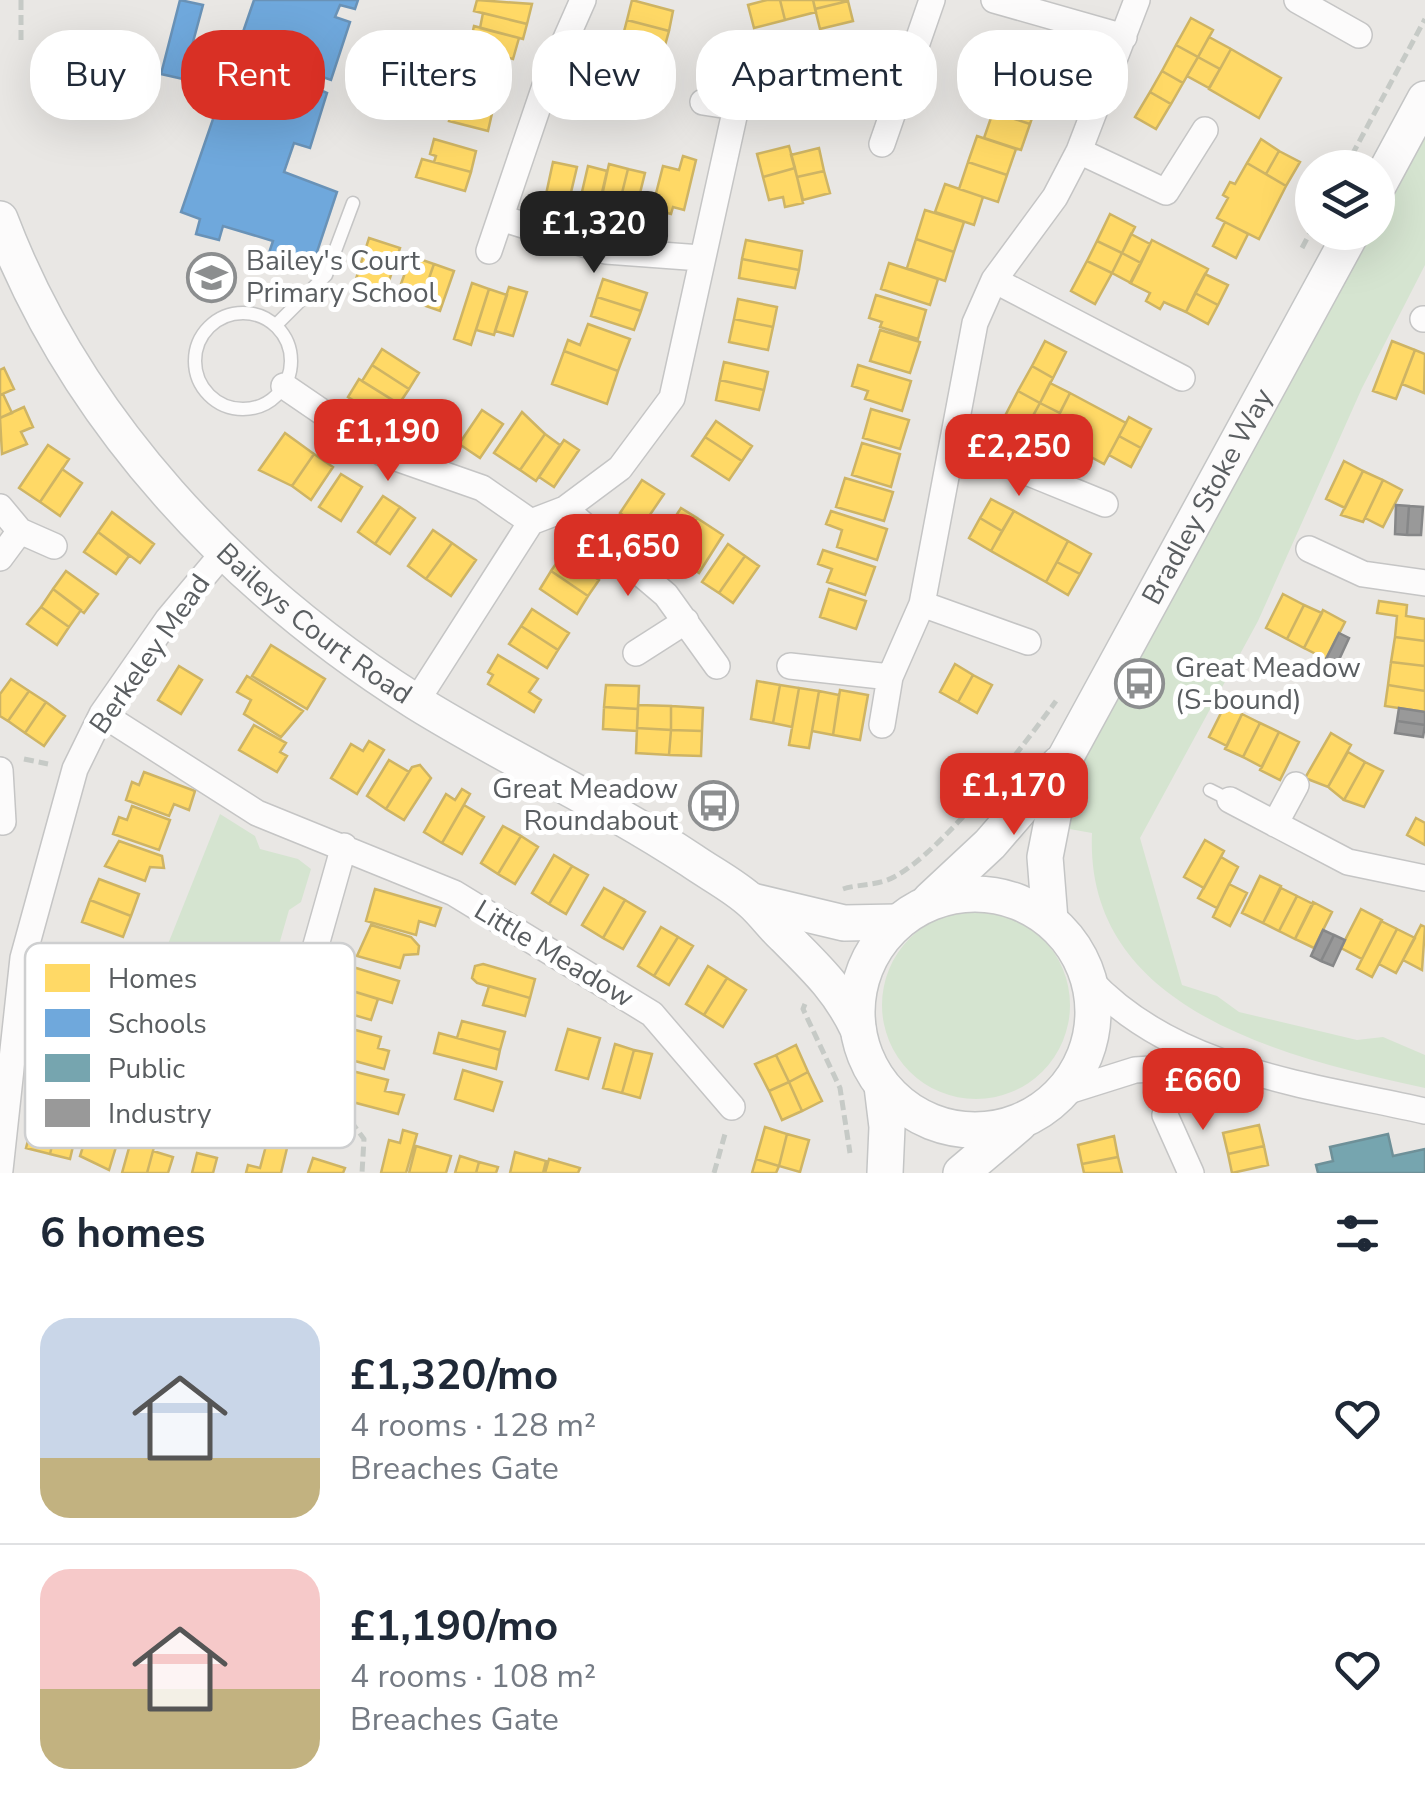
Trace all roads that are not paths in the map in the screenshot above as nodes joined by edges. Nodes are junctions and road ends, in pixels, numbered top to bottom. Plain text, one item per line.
1 (582, 0) edge
2 (932, 0) edge
3 (994, 0) edge
4 (1138, 0) edge
5 (1297, 0) edge
6 (1097, 30) edge
7 (1127, 30) edge
8 (1359, 35) dead end
9 (1425, 100) edge
10 (732, 120) edge
11 (1091, 120) edge
12 (1206, 130) dead end
13 (882, 144) dead end
14 (1079, 150) junction
15 (1395, 155) edge
16 (353, 203) dead end
17 (502, 218) junction
18 (0, 220) edge
19 (489, 250) dead end
20 (1342, 250) edge
21 (701, 258) junction
22 (994, 280) junction
23 (276, 325) junction
24 (1182, 378) dead end
25 (284, 386) junction
26 (952, 442) junction
27 (1106, 504) dead end
28 (0, 506) edge
29 (565, 509) junction
30 (532, 522) junction
31 (20, 532) junction
32 (54, 546) dead end
33 (1310, 549) dead end
34 (224, 552) junction
35 (0, 558) edge
36 (1425, 583) edge
37 (922, 604) junction
38 (686, 621) junction
39 (1028, 642) dead end
40 (636, 653) dead end
41 (717, 666) dead end
42 (790, 666) dead end
43 (890, 677) junction
44 (416, 702) junction
45 (102, 714) junction
46 (882, 725) dead end
47 (1064, 760) junction
48 (5, 764) edge
49 (1296, 786) dead end
50 (1220, 795) dead end
51 (3, 822) dead end
52 (1275, 824) junction
53 (344, 846) junction
54 (1425, 878) edge
55 (752, 901) junction
56 (911, 913) junction
57 (1050, 920) junction
58 (27, 943) edge
59 (316, 943) edge
60 (25, 951) edge
61 (1089, 979) junction
62 (858, 1029) junction
63 (1222, 1064) junction
64 (882, 1086) junction
65 (1062, 1093) junction
66 (732, 1107) road end
67 (1425, 1111) edge
68 (1165, 1115) dead end
69 (1024, 1120) junction
70 (0, 1170) edge
71 (885, 1173) edge
72 (961, 1173) edge
73 (1192, 1173) edge

1 - 17 street
2 - 13 street
3 - 6 street
4 - 7 street
5 - 8 street
9 - 15 street
10 - 21 street
11 - 14 street
12 - 14 street
14 - 22 street
16 - 23 lane
17 - 19 street
17 - 21 street
18 - 34 street, Baileys Court Road
20 - 47 street, Bradley Stoke Way
21 - 29 street
22 - 24 street
22 - 26 street
23 - 25 lane
23 - 25 lane
25 - 30 street
26 - 27 street
26 - 37 street
28 - 31 street
29 - 30 street
29 - 38 street
30 - 44 street
31 - 32 street
31 - 35 street
33 - 36 street
34 - 44 street, Baileys Court Road
34 - 45 street, Berkeley Mead
37 - 39 street
37 - 43 street
38 - 40 street
38 - 41 street
42 - 43 street
43 - 46 street
44 - 55 street, Baileys Court Road
45 - 53 street, Little Meadow
45 - 58 street, Berkeley Mead
47 - 56 street, Bradley Stoke Way
47 - 57 street, Bradley Stoke Way
48 - 51 street
49 - 52 street
50 - 52 street
52 - 54 street
53 - 59 street
53 - 66 street, Little Meadow
55 - 56 street, Baileys Court Road
55 - 62 street, Baileys Court Road
56 - 57 street
56 - 62 street
57 - 61 street
60 - 70 street, Berkeley Mead
61 - 63 street
61 - 65 street
62 - 64 street
63 - 65 street
63 - 67 street
64 - 69 street
64 - 71 street
65 - 69 street
68 - 73 street
69 - 72 street

